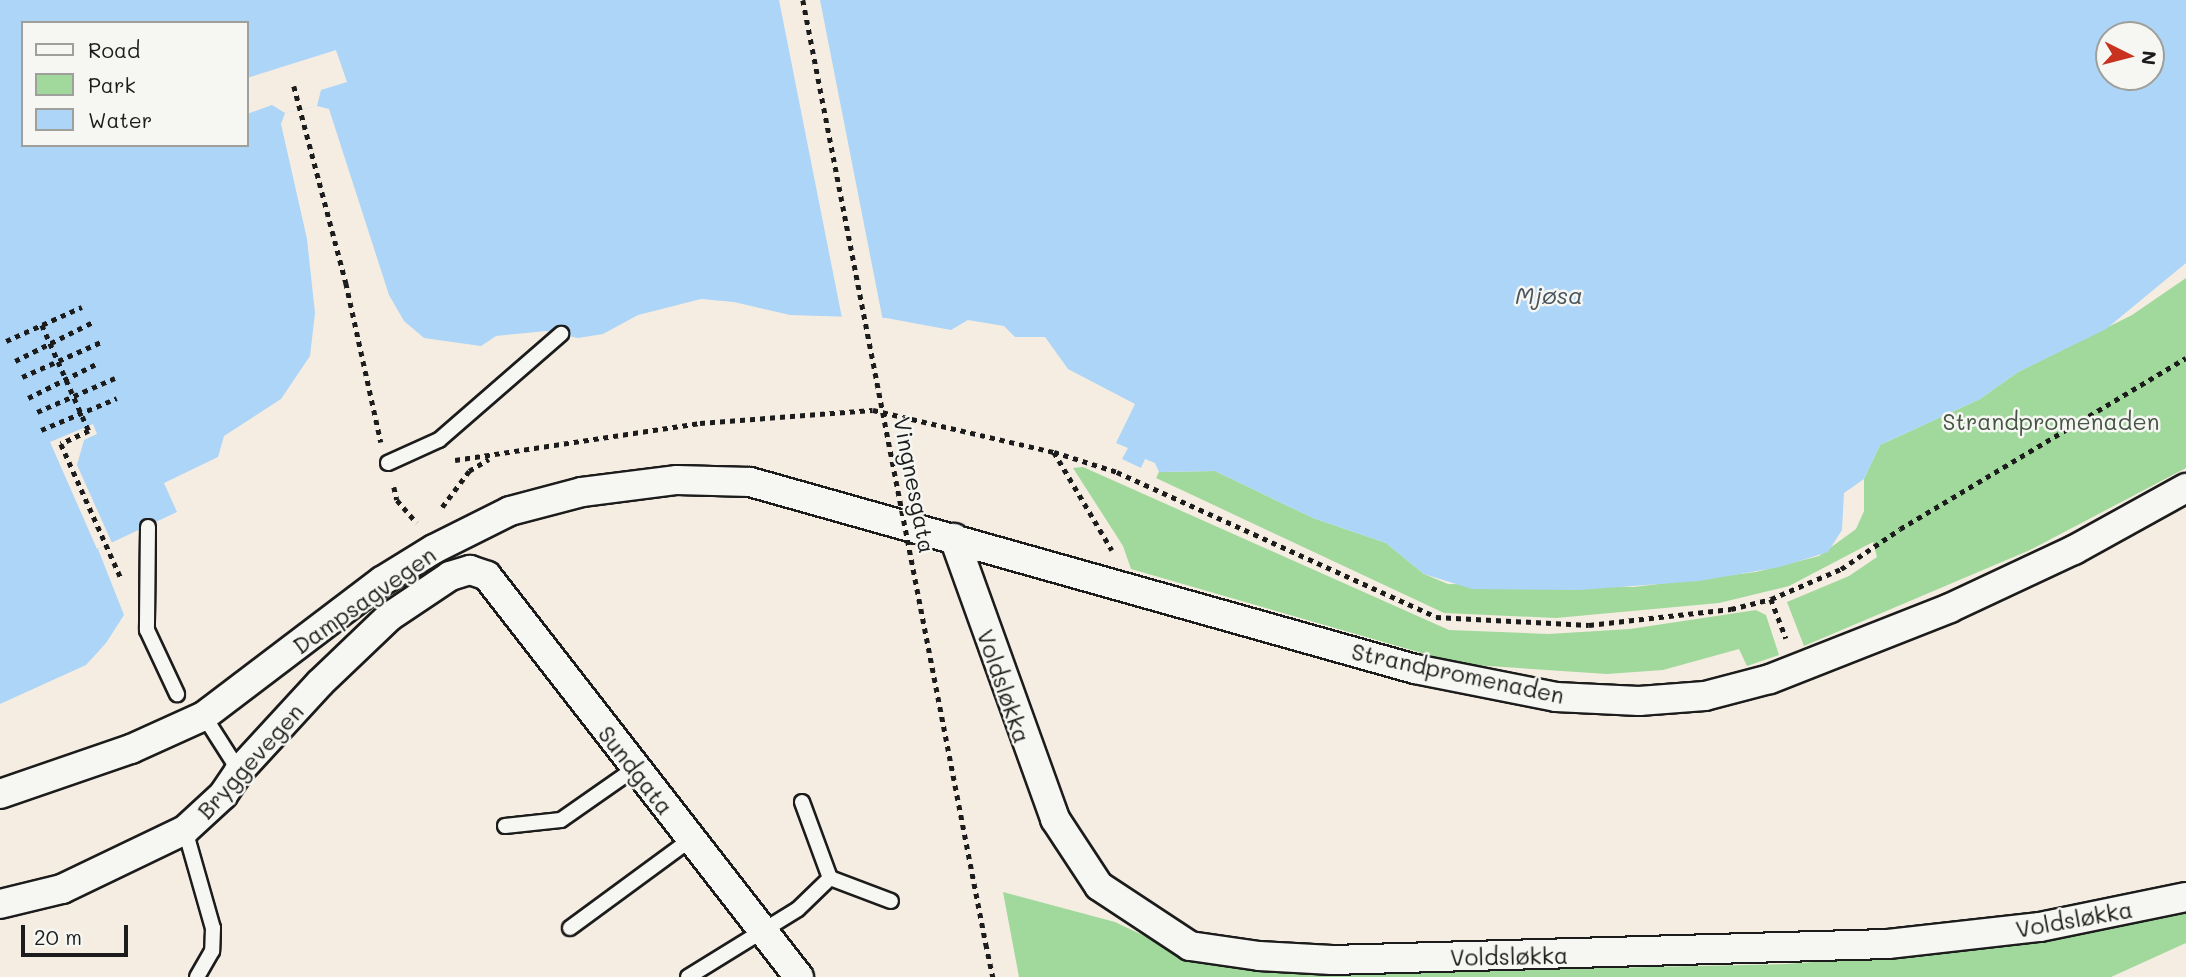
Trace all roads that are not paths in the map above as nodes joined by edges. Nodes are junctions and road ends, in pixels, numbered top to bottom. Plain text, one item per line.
1 (561, 334) dead end
2 (388, 464) road end
3 (2186, 488) edge
4 (148, 527) dead end
5 (954, 538) junction
6 (470, 569) joint
7 (177, 694) dead end
8 (204, 716) junction
9 (634, 769) junction
10 (239, 771) junction
11 (0, 794) edge
12 (802, 802) dead end
13 (505, 826) dead end
14 (185, 830) junction
15 (690, 840) junction
16 (830, 878) junction
17 (2186, 897) edge
18 (891, 901) dead end
19 (0, 904) edge
20 (570, 928) dead end
21 (760, 928) junction
22 (197, 977) edge
23 (688, 977) edge
24 (799, 977) edge

1 - 2 lane
3 - 5 street, Strandpromenaden
4 - 7 lane
5 - 8 street, Dampsagvegen
5 - 17 street, Voldsløkka
6 - 9 street, Sundgata
6 - 10 street, Bryggevegen
8 - 10 lane
8 - 11 street, Dampsagvegen
9 - 13 lane
9 - 15 street, Sundgata
10 - 14 street, Bryggevegen
12 - 16 lane
14 - 19 street, Bryggevegen
14 - 22 lane
15 - 20 lane
15 - 21 street, Sundgata
16 - 18 lane
16 - 21 lane
21 - 23 lane
21 - 24 street, Sundgata

